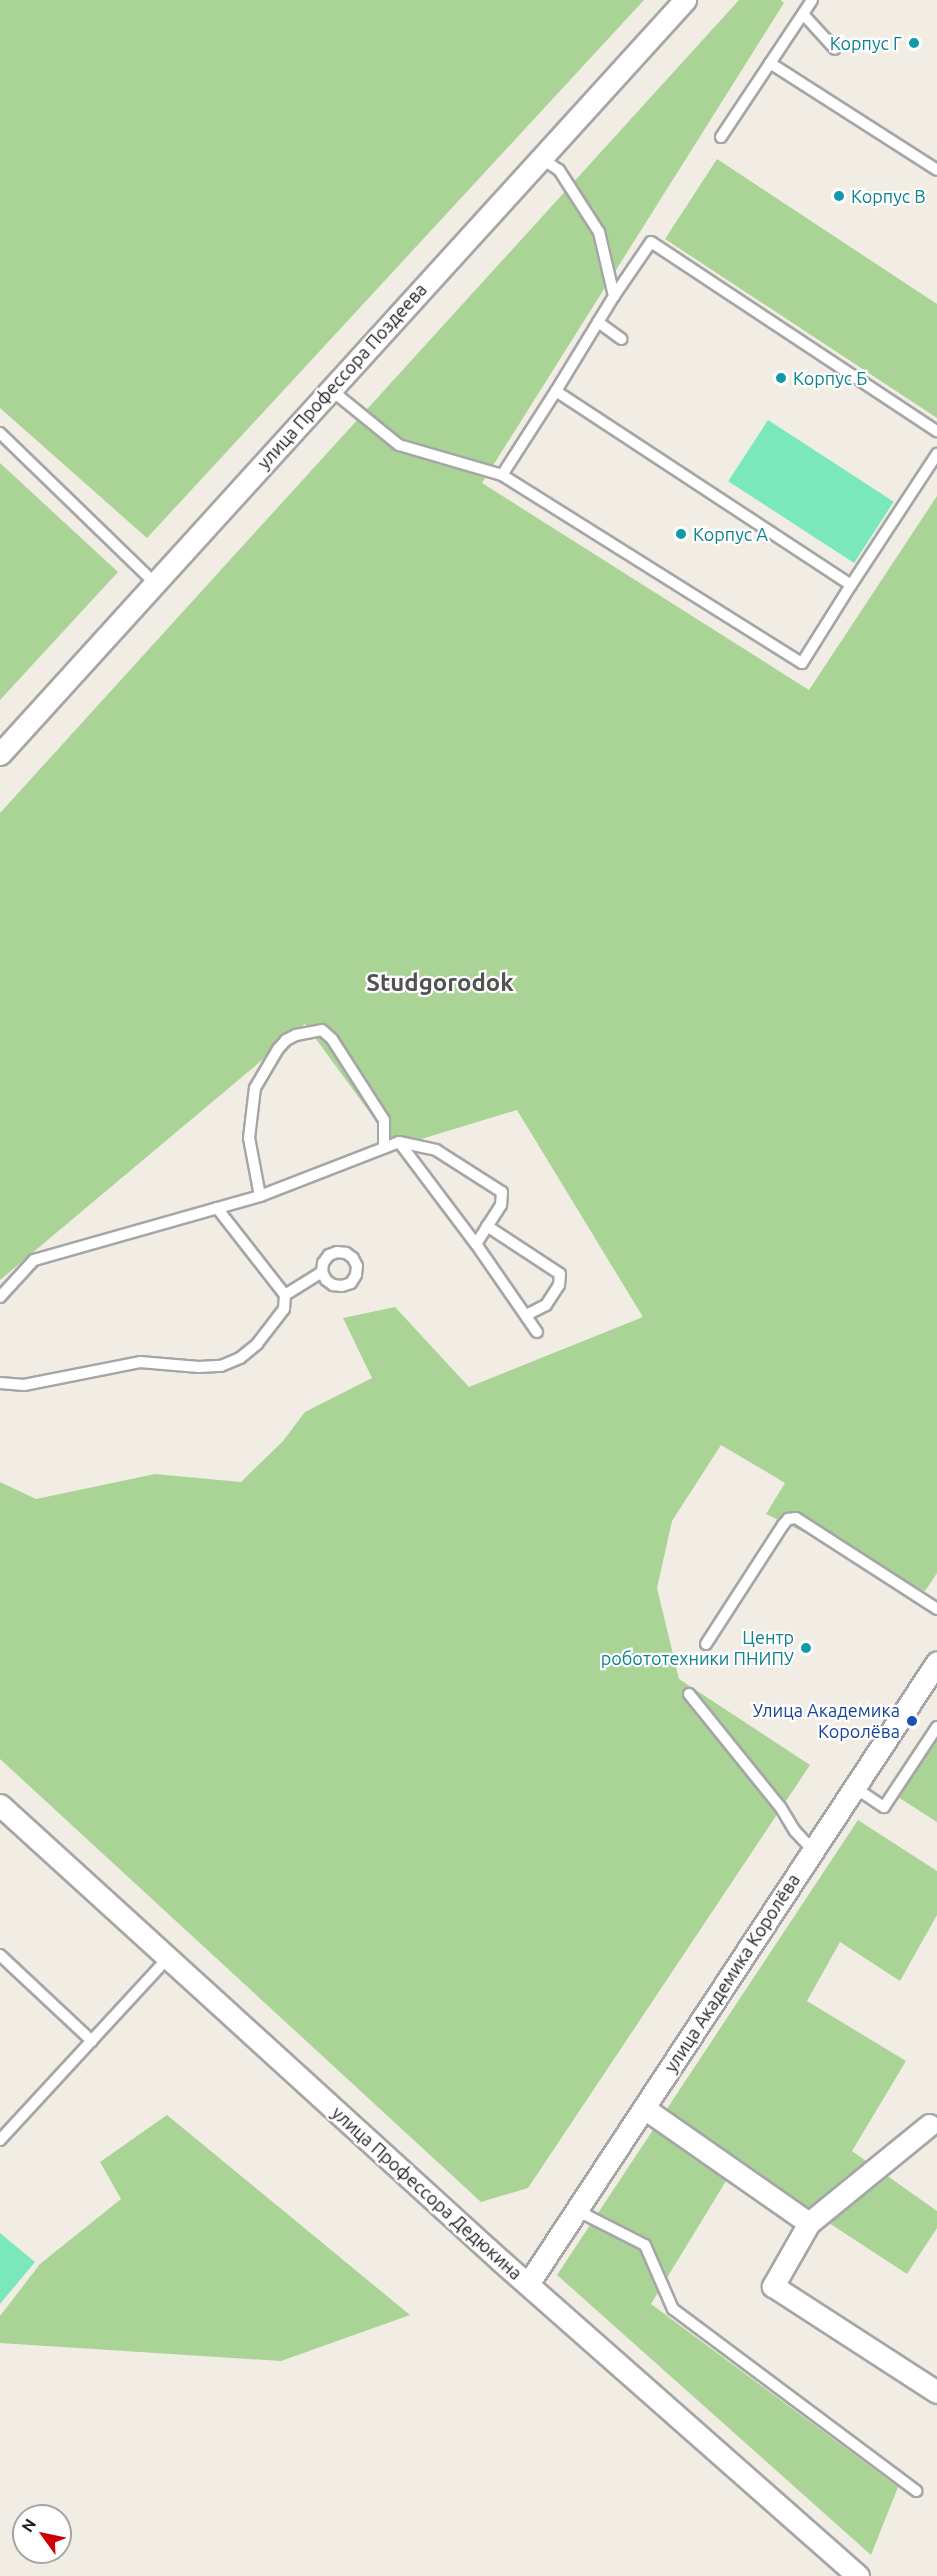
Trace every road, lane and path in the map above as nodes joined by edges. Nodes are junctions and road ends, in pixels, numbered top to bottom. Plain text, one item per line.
1 (685, 0) edge
2 (812, 0) edge
3 (802, 14) junction
4 (835, 49) dead end
5 (770, 63) junction
6 (721, 137) dead end
7 (542, 158) junction
8 (937, 170) edge
9 (614, 296) junction
10 (598, 322) junction
11 (621, 339) dead end
12 (330, 388) junction
13 (556, 391) junction
14 (937, 431) edge
15 (0, 433) edge
16 (937, 454) edge
17 (502, 475) junction
18 (155, 582) junction
19 (851, 585) junction
20 (0, 754) edge
21 (399, 1142) junction
22 (384, 1148) junction
23 (260, 1196) junction
24 (217, 1208) junction
25 (487, 1226) junction
26 (476, 1244) junction
27 (322, 1272) dead end
28 (285, 1295) junction
29 (0, 1297) edge
30 (526, 1315) junction
31 (537, 1332) dead end
32 (0, 1383) edge
33 (937, 1609) edge
34 (706, 1644) dead end
35 (937, 1662) edge
36 (690, 1694) dead end
37 (937, 1727) edge
38 (854, 1786) junction
39 (0, 1805) edge
40 (813, 1850) junction
41 (0, 1954) edge
42 (167, 1959) junction
43 (92, 2041) junction
44 (644, 2108) junction
45 (934, 2123) edge
46 (0, 2140) edge
47 (576, 2210) junction
48 (809, 2223) junction
49 (528, 2284) junction
50 (937, 2392) edge
51 (916, 2491) dead end
52 (858, 2576) edge

1 - 7 street, улица Профессора Поздеева
2 - 3 lane
3 - 4 lane
3 - 5 lane
5 - 6 lane
5 - 8 lane
7 - 9 lane
7 - 12 street, улица Профессора Поздеева
9 - 10 lane
9 - 14 lane
10 - 11 lane
10 - 13 lane
12 - 17 lane
12 - 18 street, улица Профессора Поздеева
13 - 17 lane
13 - 19 lane
15 - 18 lane
16 - 19 lane
17 - 19 lane
18 - 20 street, улица Профессора Поздеева
21 - 22 lane
21 - 25 lane
21 - 26 lane
22 - 23 lane
22 - 23 lane
23 - 24 lane
24 - 28 lane
24 - 29 lane
25 - 26 lane
25 - 30 lane
26 - 30 lane
27 - 28 lane
28 - 32 lane
30 - 31 lane
33 - 34 lane
35 - 38 street, улица Академика Королёва
36 - 40 lane
37 - 38 lane
38 - 40 street, улица Академика Королёва
39 - 42 street, улица Профессора Дедюкина
40 - 44 street, улица Академика Королёва
41 - 43 lane
42 - 43 lane
42 - 49 street, улица Профессора Дедюкина
43 - 46 lane
44 - 47 street, улица Академика Королёва
44 - 48 street
45 - 48 street
47 - 49 street, улица Академика Королёва
47 - 51 lane
48 - 50 street
49 - 52 street, улица Профессора Дедюкина

